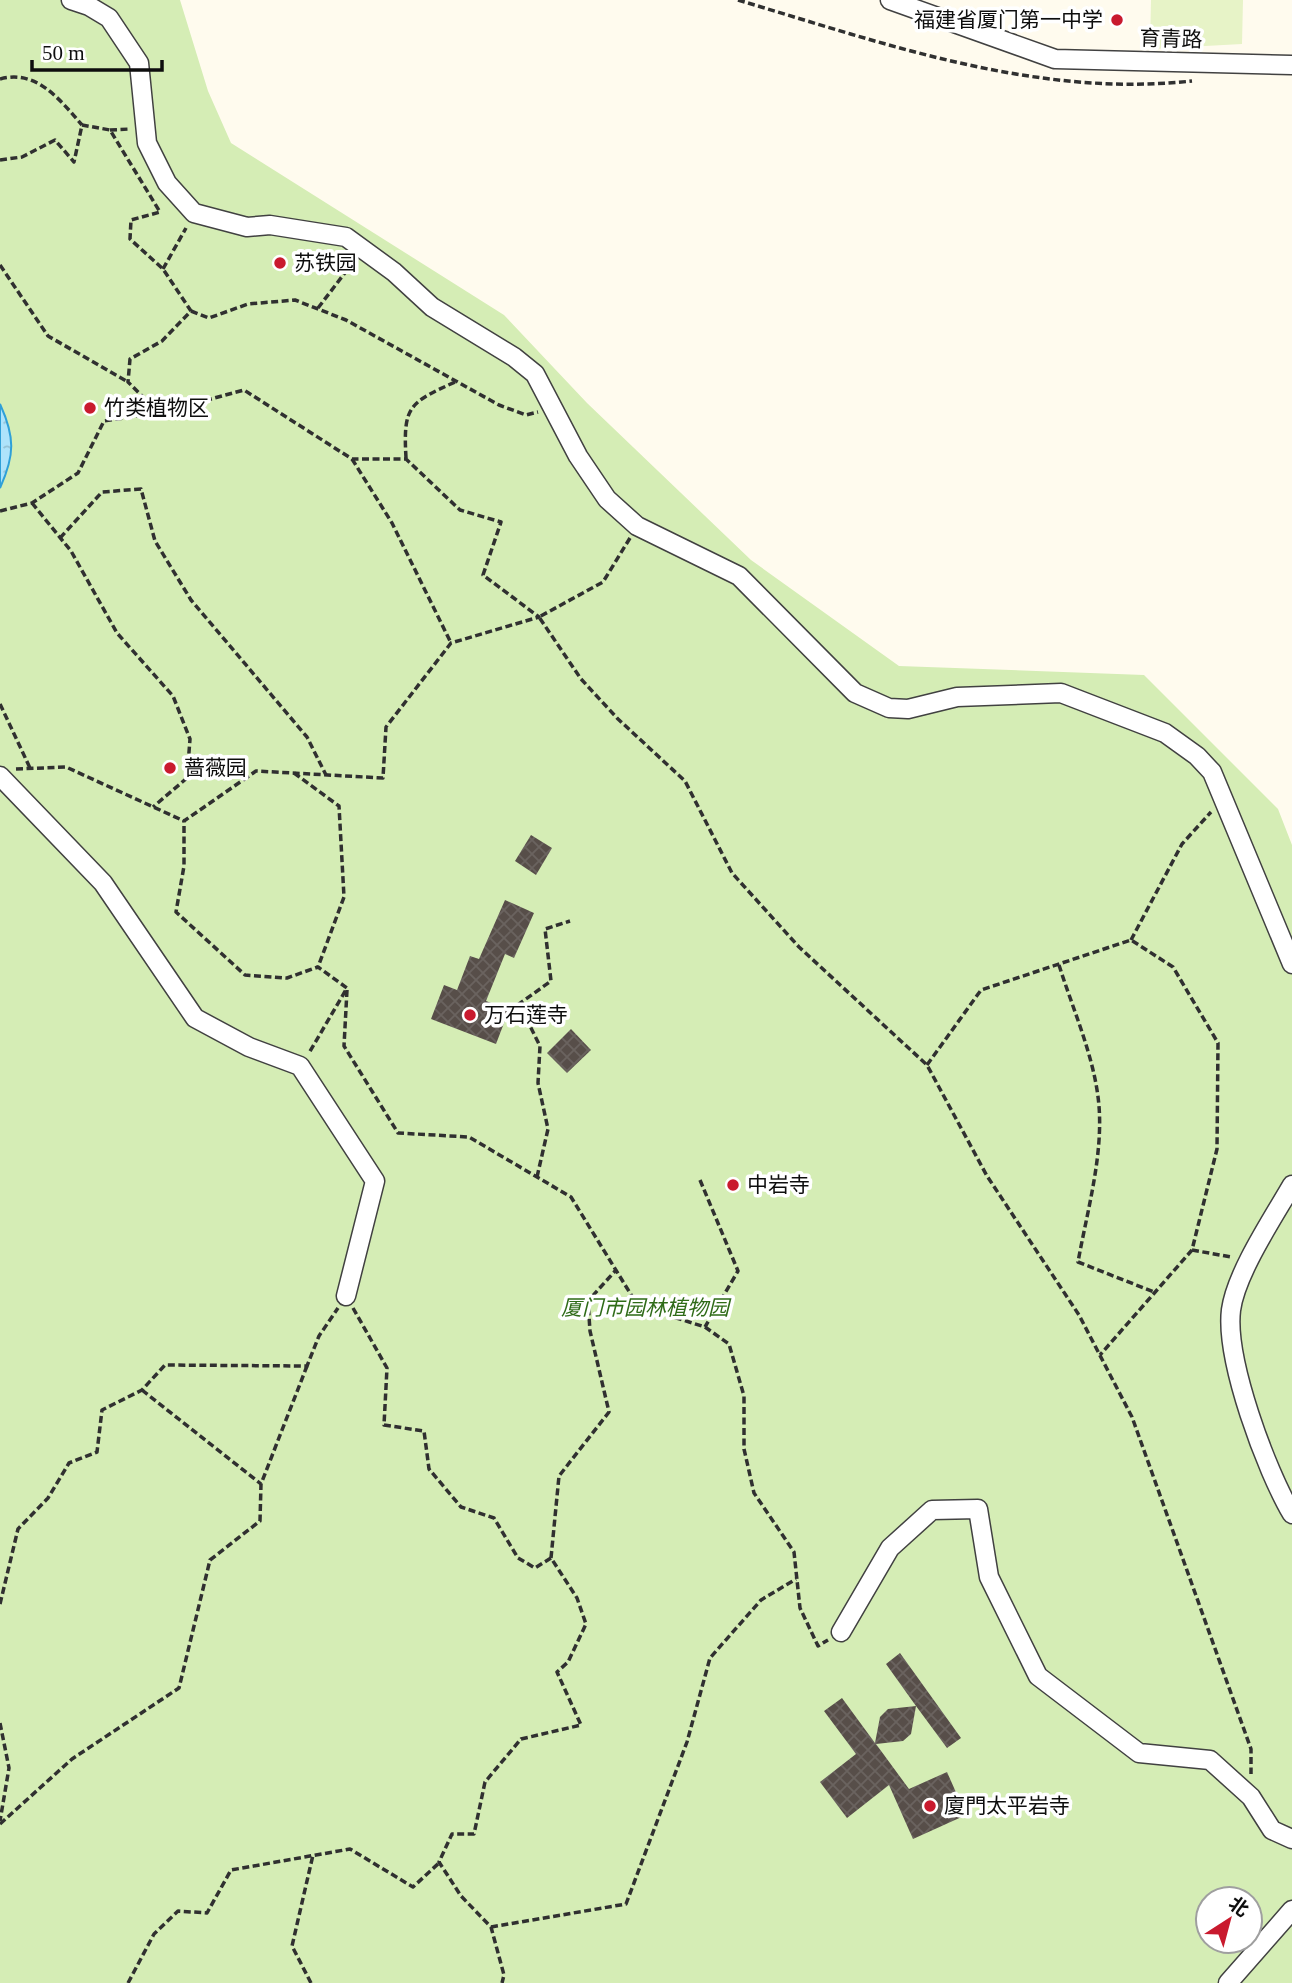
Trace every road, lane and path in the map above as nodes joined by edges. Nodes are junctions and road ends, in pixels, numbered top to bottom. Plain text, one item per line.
1 (71, 0) edge
2 (890, 0) edge
3 (1292, 65) edge
4 (0, 79) edge
5 (82, 125) junction
6 (0, 160) edge
7 (194, 213) junction
8 (363, 249) junction
9 (0, 265) edge
10 (163, 269) junction
11 (317, 309) junction
12 (191, 311) junction
13 (128, 382) junction
14 (455, 382) junction
15 (554, 409) junction
16 (159, 413) junction
17 (352, 459) junction
18 (406, 459) junction
19 (32, 503) junction
20 (0, 511) edge
21 (637, 526) junction
22 (60, 538) junction
23 (539, 617) junction
24 (451, 643) junction
25 (0, 705) edge
26 (30, 768) junction
27 (5, 772) edge
28 (293, 773) junction
29 (326, 775) junction
30 (1223, 799) junction
31 (153, 807) junction
32 (184, 821) junction
33 (570, 921) dead end
34 (1131, 940) junction
35 (1292, 964) edge
36 (1059, 965) junction
37 (317, 967) junction
38 (347, 988) junction
39 (927, 1065) junction
40 (300, 1066) junction
41 (537, 1177) junction
42 (700, 1180) dead end
43 (1292, 1185) edge
44 (1192, 1250) junction
45 (1249, 1260) junction
46 (616, 1270) junction
47 (1155, 1293) junction
48 (346, 1296) junction
49 (705, 1327) junction
50 (1100, 1355) junction
51 (307, 1366) junction
52 (142, 1390) junction
53 (261, 1484) junction
54 (1292, 1514) edge
55 (551, 1558) junction
56 (797, 1578) junction
57 (0, 1604) edge
58 (841, 1632) joint
59 (0, 1723) edge
60 (1251, 1797) junction
61 (0, 1822) edge
62 (1292, 1839) edge
63 (313, 1855) junction
64 (439, 1862) junction
65 (1292, 1910) edge
66 (491, 1927) junction
67 (128, 1983) edge
68 (311, 1983) edge
69 (502, 1983) edge
70 (1228, 1983) edge

1 - 7 lane
2 - 3 lane, 育青路
4 - 5 path
5 - 6 path
5 - 10 path
7 - 8 lane
7 - 10 path
8 - 11 path
8 - 15 lane
9 - 13 path
10 - 12 path
11 - 12 path
11 - 14 path
12 - 13 path
13 - 16 path
14 - 15 path
14 - 18 path
15 - 21 lane
16 - 17 path
16 - 19 path
17 - 18 path
17 - 24 path
18 - 23 path
19 - 20 path
19 - 22 path
21 - 23 path
21 - 30 lane
22 - 29 path
22 - 31 path
23 - 24 path
23 - 39 path
24 - 29 path
25 - 26 path
26 - 27 path
26 - 31 path
27 - 40 lane
28 - 29 path
28 - 32 path
28 - 37 path
30 - 34 path
30 - 35 lane
31 - 32 path
32 - 37 path
33 - 41 path
34 - 36 path
34 - 44 path
36 - 39 path
36 - 47 path
37 - 38 path
38 - 40 path
38 - 41 path
39 - 50 path
40 - 48 lane
41 - 46 path
42 - 49 path
43 - 45 lane
44 - 45 path
44 - 47 path
45 - 54 lane
46 - 49 path
46 - 55 path
47 - 50 path
48 - 51 path
48 - 55 path
49 - 56 path
50 - 60 path
51 - 52 path
51 - 53 path
52 - 53 path
52 - 57 path
53 - 61 path
55 - 64 path
56 - 58 path
56 - 66 path
58 - 60 lane
59 - 61 path
60 - 62 lane
63 - 64 path
63 - 67 path
63 - 68 path
64 - 66 path
65 - 70 lane
66 - 69 path

